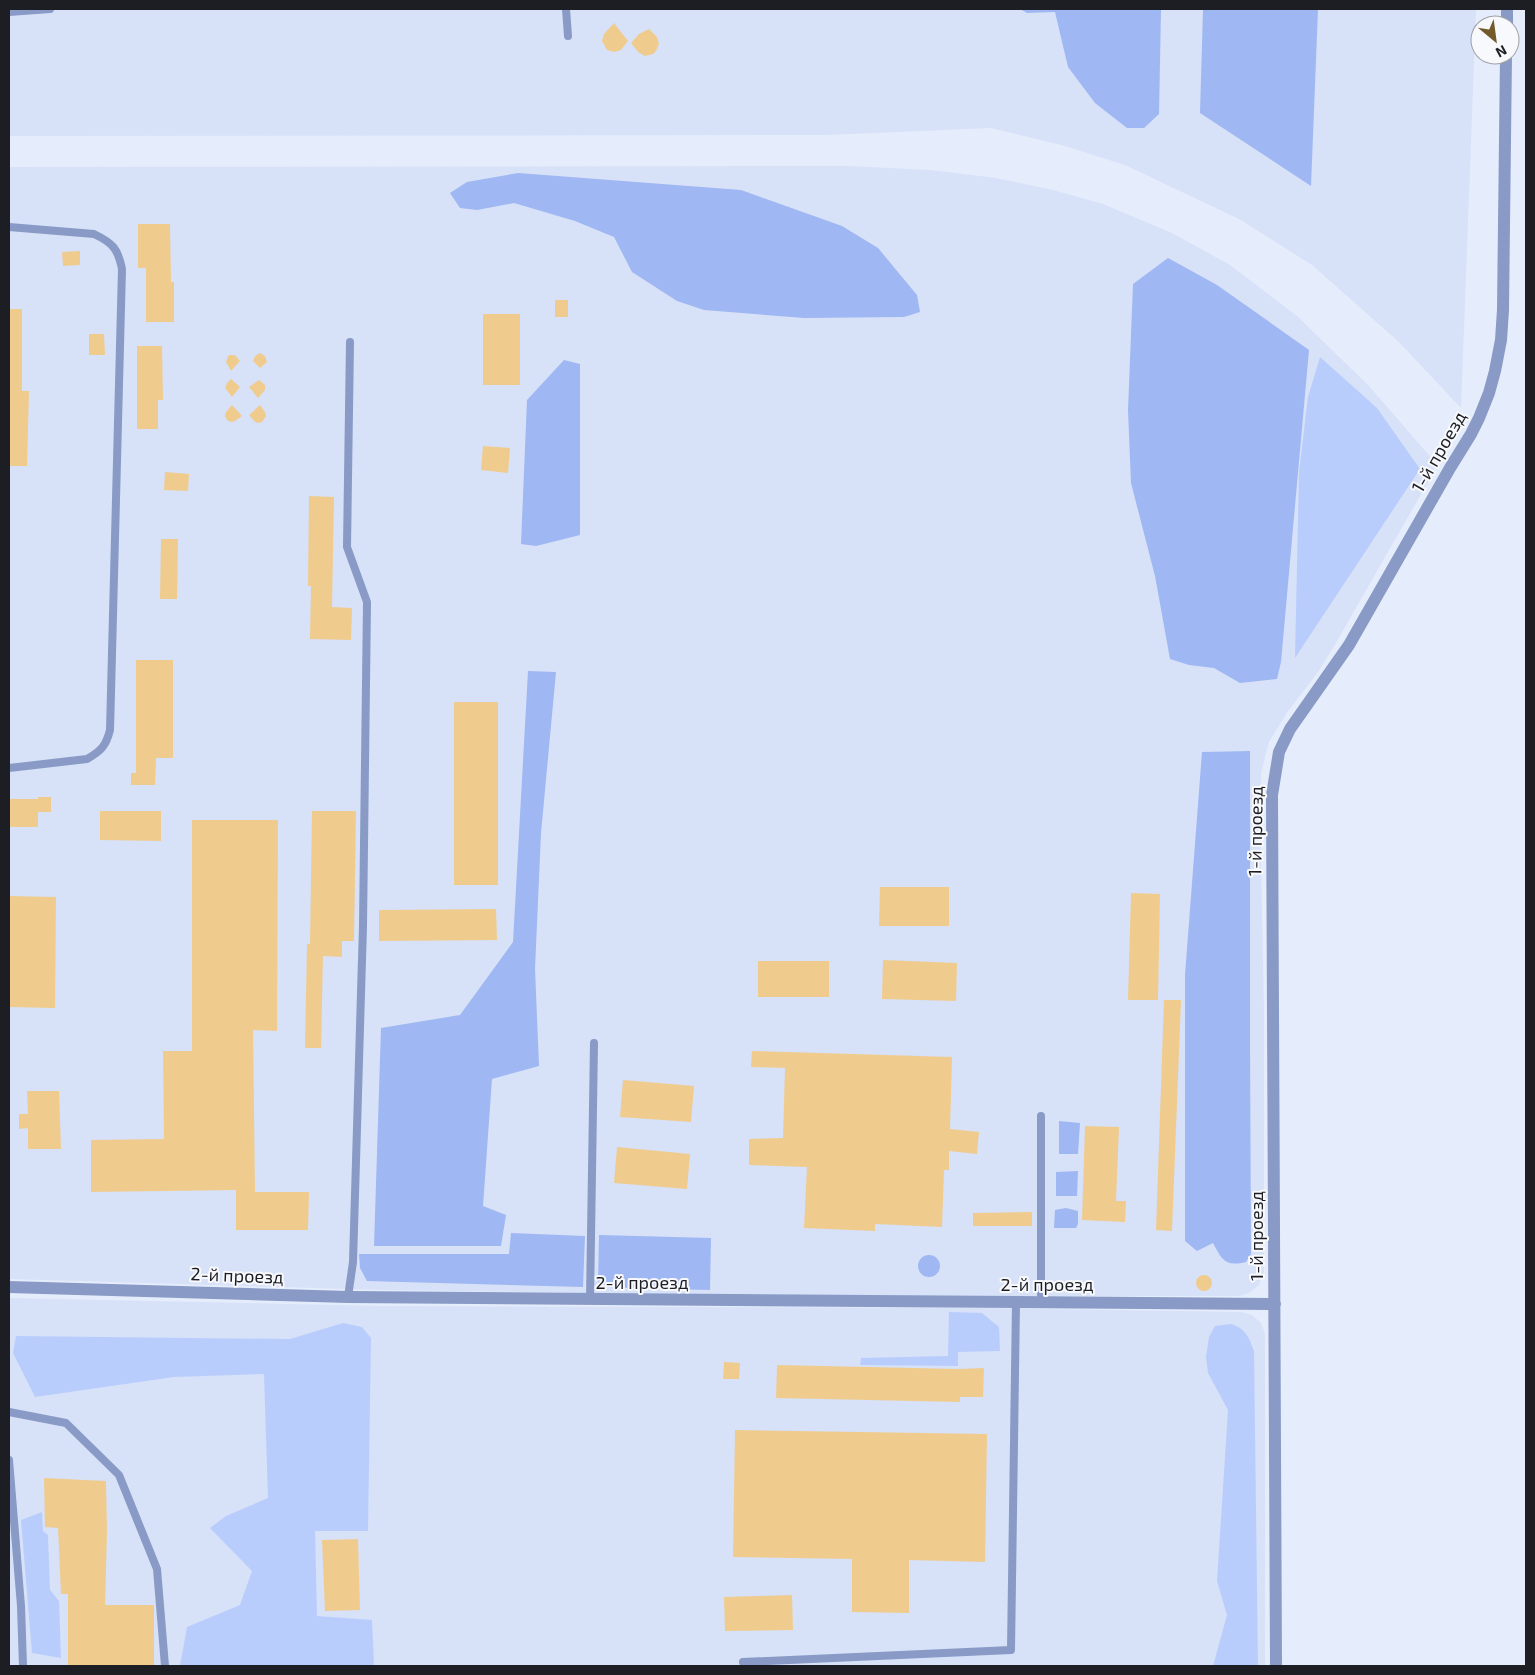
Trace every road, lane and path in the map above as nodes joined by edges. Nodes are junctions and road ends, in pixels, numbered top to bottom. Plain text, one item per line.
1 (50, 9) edge
2 (566, 9) edge
3 (9, 12) edge
4 (568, 36) dead end
5 (1506, 65) edge
6 (9, 227) edge
7 (350, 342) dead end
8 (9, 768) edge
9 (594, 1043) dead end
10 (1042, 1116) dead end
11 (9, 1287) edge
12 (348, 1297) junction
13 (590, 1300) junction
14 (1016, 1303) junction
15 (1040, 1303) junction
16 (1275, 1304) junction
17 (9, 1412) edge
18 (9, 1460) edge
19 (743, 1662) dead end
20 (23, 1666) edge
21 (165, 1666) edge
22 (1276, 1666) edge

1 - 3 lane
2 - 4 lane
5 - 16 street, 1-й проезд
6 - 8 lane
7 - 12 lane
9 - 13 lane
10 - 15 lane
11 - 12 street, 2-й проезд
12 - 13 street, 2-й проезд
13 - 14 street, 2-й проезд
14 - 15 street, 2-й проезд
14 - 19 lane
15 - 16 street, 2-й проезд
16 - 22 street, 1-й проезд
17 - 21 lane
18 - 20 lane

